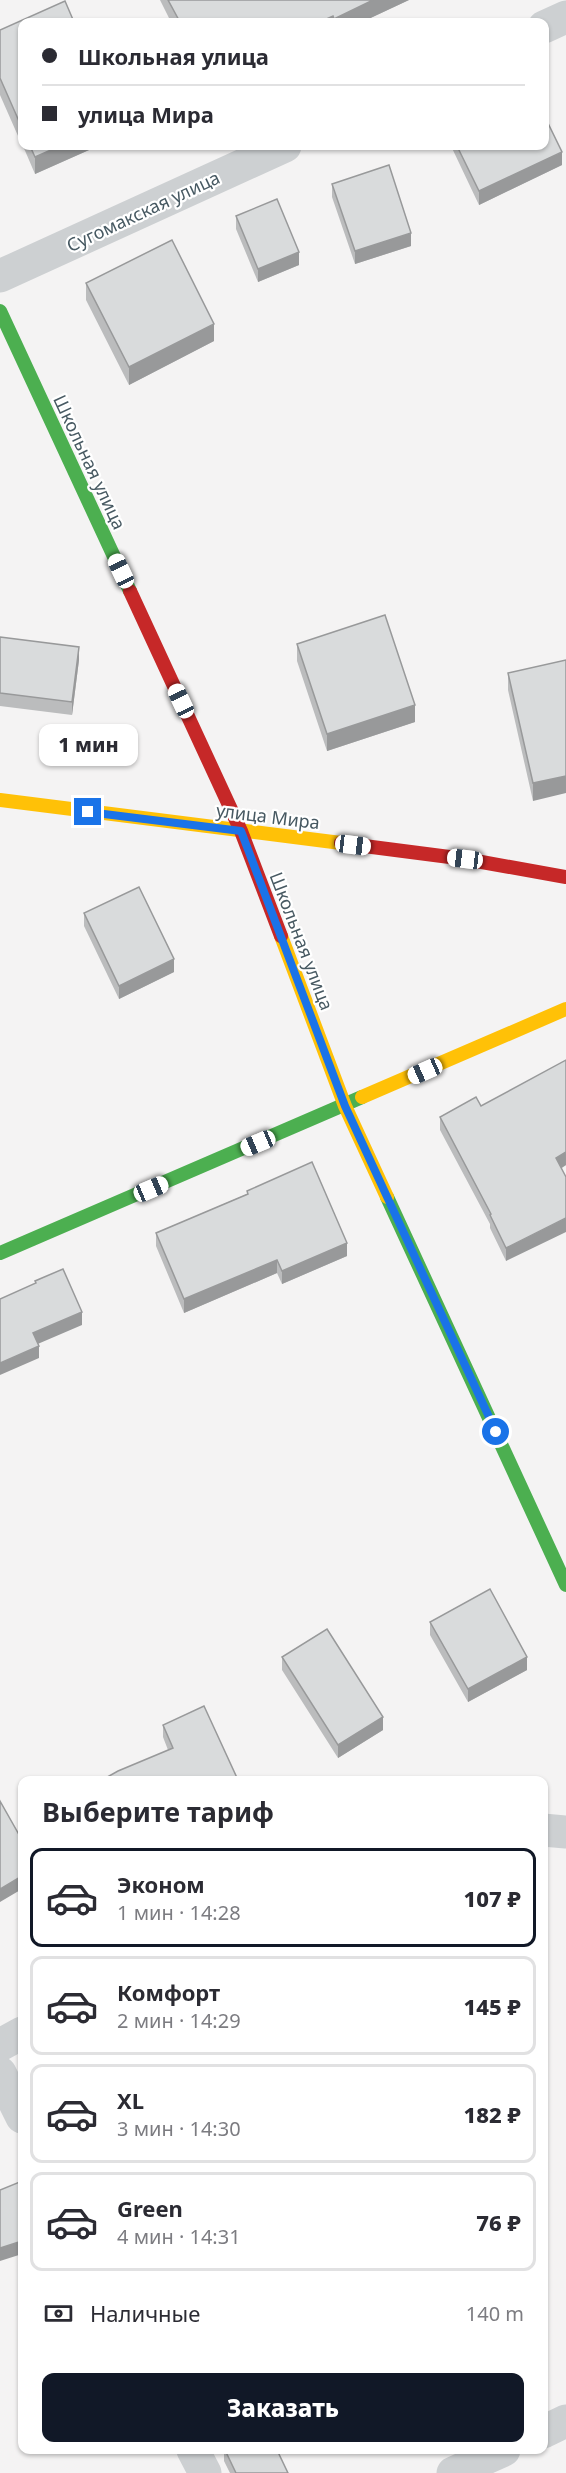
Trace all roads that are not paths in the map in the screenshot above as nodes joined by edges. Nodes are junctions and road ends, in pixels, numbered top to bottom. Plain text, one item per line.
1 (566, 17) edge
2 (549, 25) edge
3 (276, 150) edge
4 (0, 276) edge
5 (0, 310) edge
6 (0, 800) edge
7 (241, 831) junction
8 (566, 877) edge
9 (566, 1009) edge
10 (345, 1106) junction
11 (0, 1253) edge
12 (566, 1585) edge
13 (548, 1830) edge
14 (566, 1832) edge
15 (18, 2035) edge
16 (0, 2045) edge
17 (0, 2073) edge
18 (18, 2109) edge
19 (566, 2421) edge
20 (548, 2430) edge
21 (194, 2454) edge
22 (495, 2454) edge
23 (205, 2473) edge
24 (453, 2473) edge

1 - 2 street
3 - 4 street, Сугомакская улица
5 - 7 street, Школьная улица
6 - 7 street, улица Мира
7 - 8 street, улица Мира
7 - 10 street, Школьная улица
9 - 10 street
10 - 11 street
10 - 12 street, Школьная улица
13 - 14 street
15 - 16 street
17 - 18 street
19 - 20 street
21 - 23 street
22 - 24 street

